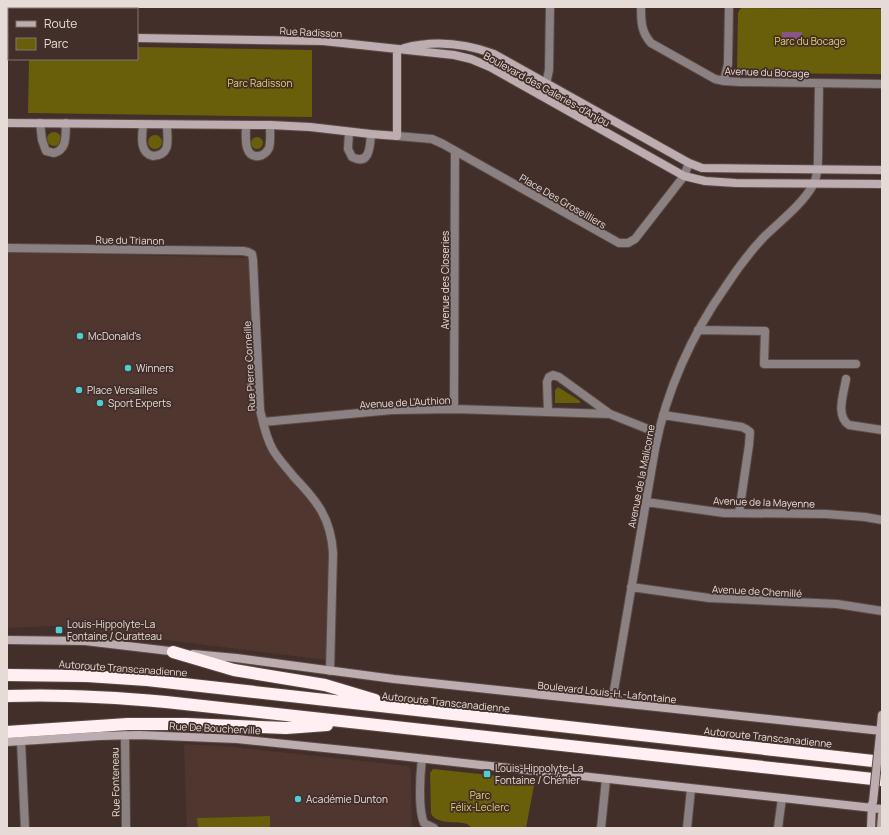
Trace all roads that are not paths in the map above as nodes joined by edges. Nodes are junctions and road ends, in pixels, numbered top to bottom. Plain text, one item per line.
1 (550, 7) edge
2 (641, 7) edge
3 (729, 7) edge
4 (138, 38) edge
5 (397, 49) junction
6 (724, 81) junction
7 (546, 84) junction
8 (818, 84) junction
9 (882, 84) edge
10 (540, 95) junction
11 (7, 122) edge
12 (40, 123) junction
13 (66, 123) junction
14 (143, 125) junction
15 (167, 125) junction
16 (270, 125) junction
17 (246, 126) junction
18 (349, 132) junction
19 (371, 134) junction
20 (397, 136) junction
21 (455, 151) junction
22 (689, 163) junction
23 (818, 169) junction
24 (882, 170) edge
25 (684, 176) junction
26 (814, 184) junction
27 (882, 184) edge
28 (7, 248) edge
29 (252, 254) joint
30 (698, 330) junction
31 (856, 364) dead end
32 (846, 379) dead end
33 (454, 409) junction
34 (548, 412) junction
35 (610, 414) junction
36 (663, 415) junction
37 (263, 422) junction
38 (882, 430) edge
39 (658, 433) junction
40 (646, 502) junction
41 (739, 513) junction
42 (882, 520) edge
43 (631, 587) junction
44 (882, 611) edge
45 (7, 640) edge
46 (173, 652) junction
47 (330, 671) junction
48 (7, 675) edge
49 (7, 696) edge
50 (612, 702) junction
51 (405, 709) junction
52 (882, 715) edge
53 (362, 724) junction
54 (7, 732) edge
55 (881, 734) edge
56 (125, 736) junction
57 (21, 741) junction
58 (7, 742) edge
59 (422, 759) junction
60 (882, 762) edge
61 (606, 779) junction
62 (882, 780) edge
63 (691, 789) junction
64 (782, 798) junction
65 (872, 805) junction
66 (882, 809) edge
67 (882, 815) edge
68 (25, 828) edge
69 (126, 828) edge
70 (434, 828) edge
71 (601, 828) edge
72 (687, 828) edge
73 (778, 828) edge
74 (871, 828) edge
75 (881, 828) edge

1 - 7 street
2 - 6 street, Avenue du Bocage
3 - 6 street
4 - 5 street, Rue Radisson
5 - 7 street, Boulevard des Galeries-d'Anjou
5 - 10 street, Boulevard des Galeries-d'Anjou
5 - 20 street
6 - 8 street, Avenue du Bocage
7 - 10 street
7 - 22 street, Boulevard des Galeries-d'Anjou
8 - 9 street, Avenue du Bocage
8 - 23 street, Avenue de la Malicorne
10 - 25 street, Boulevard des Galeries-d'Anjou
11 - 12 street
12 - 13 street
12 - 13 street
13 - 14 street
14 - 15 street
14 - 15 street
15 - 17 street
16 - 17 street
16 - 17 street
16 - 18 street
18 - 19 street
18 - 19 street
19 - 20 street
20 - 21 street, Place Des Groseilliers
21 - 25 street, Place Des Groseilliers
21 - 33 street, Avenue des Closeries
22 - 23 street, Boulevard des Galeries-d'Anjou
22 - 25 street, Place Des Groseilliers
23 - 24 street, Boulevard des Galeries-d'Anjou
23 - 26 street, Avenue de la Malicorne
25 - 26 street, Boulevard des Galeries-d'Anjou
26 - 27 street, Boulevard des Galeries-d'Anjou
26 - 30 street, Avenue de la Malicorne
28 - 29 street, Rue du Trianon
29 - 37 street, Rue Pierre Corneille
30 - 31 street
30 - 36 street, Avenue de la Malicorne
32 - 38 street
33 - 34 street, Avenue de L'Authion
33 - 37 street, Avenue de L'Authion
34 - 35 street, Avenue de L'Authion
34 - 35 street, Avenue de L'Authion
35 - 39 street, Avenue de L'Authion
36 - 39 street, Avenue de la Malicorne
36 - 41 street
37 - 47 street, Rue Pierre Corneille
39 - 40 street, Avenue de la Malicorne
40 - 41 street, Avenue de la Mayenne
40 - 43 street, Avenue de la Malicorne
41 - 42 street, Avenue de la Mayenne
43 - 44 street, Avenue de Chemillé
43 - 50 street, Avenue de la Malicorne
45 - 46 street
46 - 47 street
46 - 51 highway
47 - 50 street, Boulevard Louis-H.-Lafontaine
48 - 51 highway, Autoroute Transcanadienne
49 - 53 highway
50 - 55 street, Boulevard Louis-H.-Lafontaine
51 - 60 highway, Autoroute Transcanadienne
52 - 55 street
53 - 54 highway
53 - 62 highway
55 - 65 street, bridge
56 - 57 street, Rue De Boucherville
56 - 59 street, Rue De Boucherville
56 - 69 street, Rue Fonteneau
57 - 58 street, Rue De Boucherville
57 - 68 street
59 - 61 street
59 - 70 street
61 - 63 street
61 - 71 street
63 - 64 street
63 - 72 street
64 - 65 street
64 - 73 street
65 - 66 street
65 - 74 street
67 - 75 street

